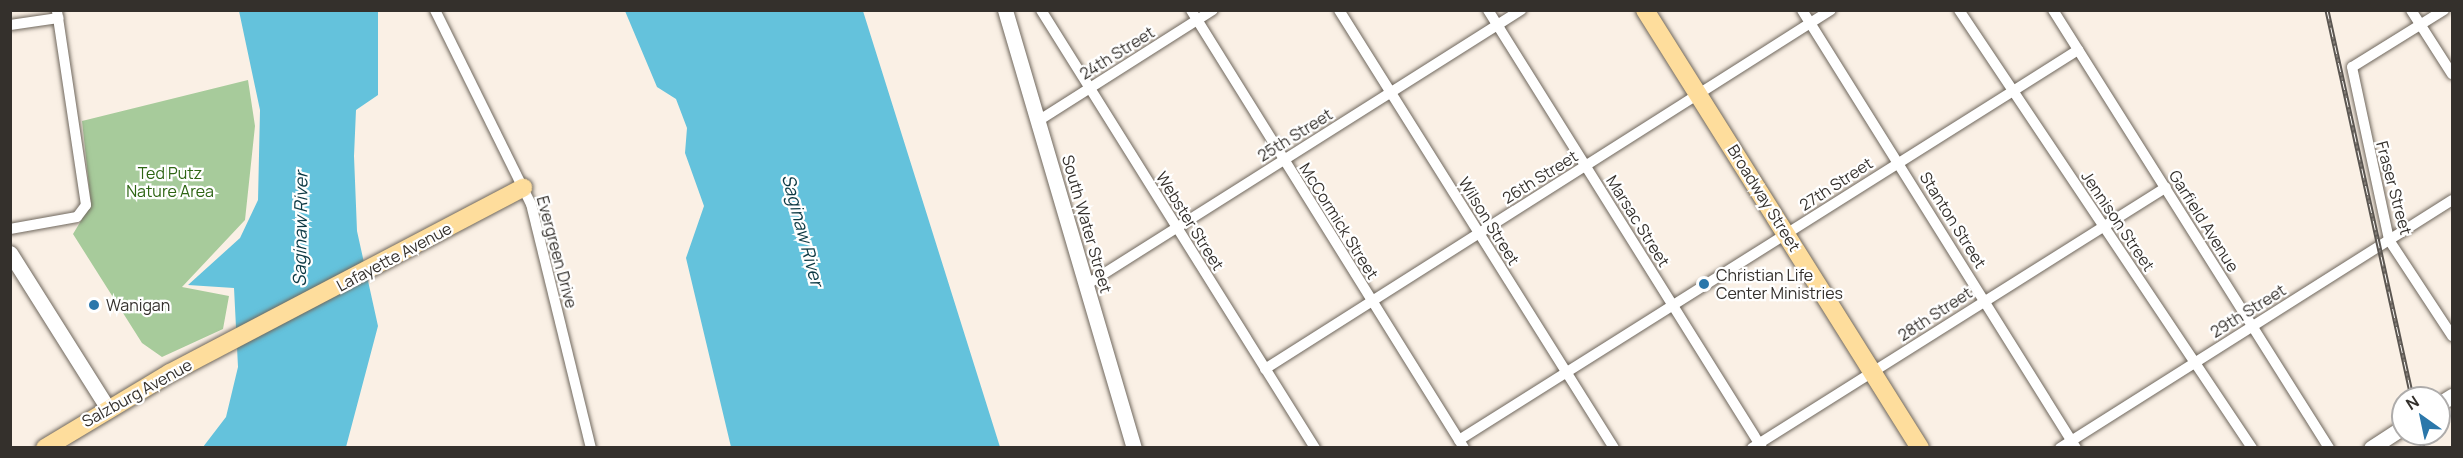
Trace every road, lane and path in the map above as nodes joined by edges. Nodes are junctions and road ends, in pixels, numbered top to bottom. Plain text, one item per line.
1 (435, 10) edge
2 (1005, 10) edge
3 (1041, 10) edge
4 (1191, 10) edge
5 (1213, 10) edge
6 (1339, 10) edge
7 (1488, 10) edge
8 (1521, 10) edge
9 (1646, 10) edge
10 (1802, 10) edge
11 (1831, 10) edge
12 (1959, 10) edge
13 (2053, 10) edge
14 (2411, 10) edge
15 (2444, 10) edge
16 (58, 14) edge
17 (1197, 21) junction
18 (1810, 24) junction
19 (10, 26) edge
20 (1497, 26) junction
21 (2420, 26) junction
22 (2078, 50) junction
23 (2452, 74) edge
24 (1089, 88) junction
25 (2013, 90) junction
26 (1390, 92) junction
27 (1699, 95) junction
28 (1038, 121) junction
29 (1284, 160) junction
30 (1898, 162) junction
31 (1586, 166) junction
32 (2166, 187) junction
33 (523, 188) junction
34 (2452, 200) edge
35 (2103, 225) junction
36 (1177, 228) junction
37 (10, 229) edge
38 (1786, 233) junction
39 (1479, 234) junction
40 (2389, 240) junction
41 (10, 253) edge
42 (1086, 285) junction
43 (1985, 299) junction
44 (1371, 300) junction
45 (1674, 304) junction
46 (2252, 326) junction
47 (2452, 336) edge
48 (232, 343) joint
49 (2194, 364) junction
50 (1265, 369) junction
51 (1567, 372) junction
52 (1874, 372) junction
53 (107, 407) junction
54 (2391, 434) edge
55 (1461, 444) edge
56 (2074, 444) edge
57 (1758, 446) edge
58 (45, 447) edge
59 (591, 447) edge
60 (1134, 447) edge
61 (1315, 447) edge
62 (1614, 447) edge
63 (1920, 447) edge
64 (2060, 447) edge
65 (2252, 447) edge
66 (2329, 447) edge
67 (2371, 447) edge

1 - 33 street, Evergreen Drive
2 - 28 street, South Water Street
3 - 24 street, Webster Street
4 - 17 street, McCormick Street
5 - 17 street, 24th Street
6 - 26 street, Wilson Street
7 - 20 street, Marsac Street
8 - 20 street, 25th Street
9 - 27 main road, Broadway Street
10 - 18 street, Stanton Street
11 - 18 street, 26th Street
12 - 25 street, Jennison Street
13 - 22 street, Garfield Avenue
14 - 21 street
15 - 21 street
16 - 19 street
16 - 37 street
17 - 24 street, 24th Street
17 - 29 street, McCormick Street
18 - 27 street, 26th Street
18 - 30 street, Stanton Street
20 - 26 street, 25th Street
20 - 31 street, Marsac Street
21 - 23 street
21 - 40 street, Fraser Street
22 - 25 street, 27th Street
22 - 32 street, Garfield Avenue
24 - 28 street, 24th Street
24 - 36 street, Webster Street
25 - 30 street, 27th Street
25 - 35 street, Jennison Street
26 - 29 street, 25th Street
26 - 39 street, Wilson Street
27 - 31 street, 26th Street
27 - 38 main road, Broadway Street
28 - 42 street, South Water Street
29 - 36 street, 25th Street
29 - 44 street, McCormick Street
30 - 38 street, 27th Street
30 - 43 street, Stanton Street
31 - 39 street, 26th Street
31 - 45 street, Marsac Street
32 - 35 street, 28th Street
32 - 46 street, Garfield Avenue
33 - 48 main road, Lafayette Avenue
33 - 59 street, Evergreen Drive
34 - 40 street, 29th Street
35 - 43 street, 28th Street
35 - 49 street, Jennison Street
36 - 42 street, 25th Street
36 - 50 street, Webster Street
38 - 45 street, 27th Street
38 - 52 main road, Broadway Street
39 - 44 street, 26th Street
39 - 51 street, Wilson Street
40 - 46 street, 29th Street
40 - 47 street, Fraser Street
41 - 53 street
42 - 60 street, South Water Street
43 - 52 street, 28th Street
43 - 56 street, Stanton Street
44 - 50 street, 26th Street
44 - 55 street, McCormick Street
45 - 51 street, 27th Street
45 - 57 street, Marsac Street
46 - 49 street, 29th Street
46 - 66 street, Garfield Avenue
48 - 53 main road, Salzburg Avenue
49 - 56 street, 29th Street
49 - 65 street, Jennison Street
50 - 61 street, Webster Street
51 - 55 street, 27th Street
51 - 62 street, Wilson Street
52 - 57 street, 28th Street
52 - 63 main road, Broadway Street
53 - 58 main road, Salzburg Avenue
54 - 67 street
56 - 64 street, 29th Street

